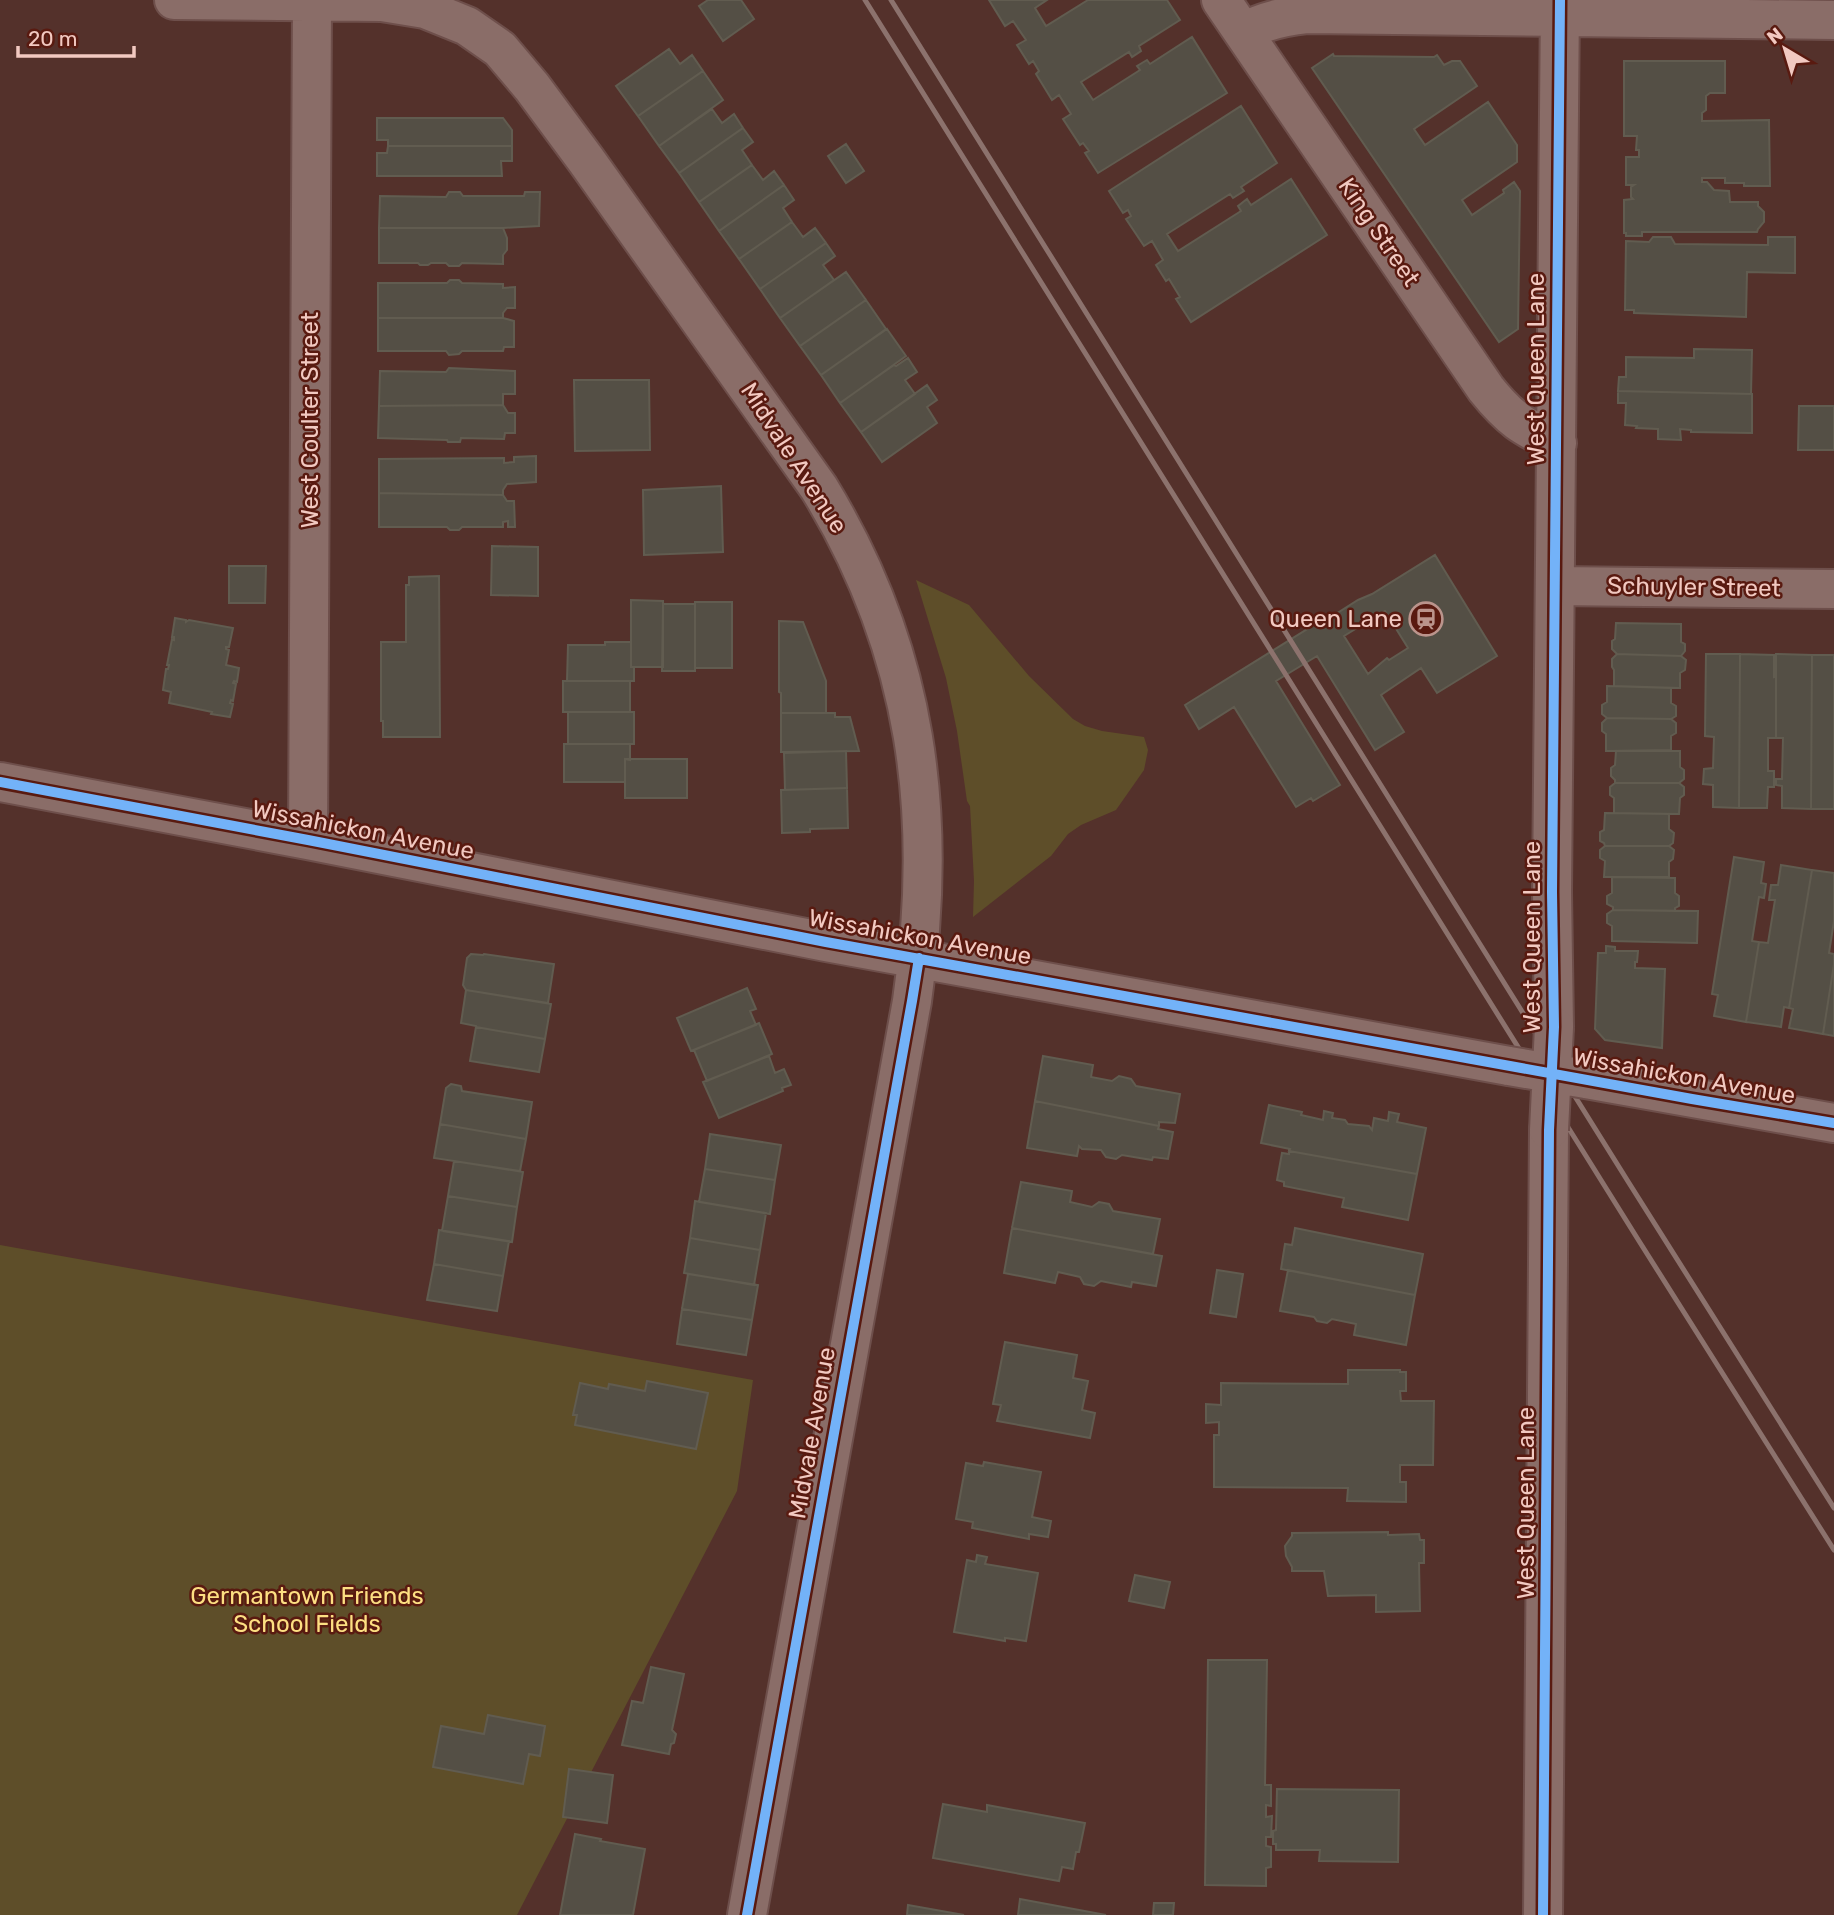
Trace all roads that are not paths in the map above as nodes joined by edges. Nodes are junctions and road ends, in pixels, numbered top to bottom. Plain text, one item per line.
1 (174, 0) edge
2 (1221, 0) edge
3 (312, 1) edge
4 (1560, 8) edge
5 (1834, 20) edge
6 (1243, 33) junction
7 (1557, 443) junction
8 (1555, 586) junction
9 (1834, 589) edge
10 (0, 782) edge
11 (309, 840) junction
12 (919, 958) junction
13 (1569, 1077) junction
14 (1834, 1123) edge
15 (747, 1915) edge
16 (1543, 1915) edge

1 - 3 street, Midvale Avenue
2 - 6 street, King Street
3 - 11 street, West Coulter Street
3 - 12 street, Midvale Avenue
4 - 5 street
4 - 6 street
4 - 7 street, West Queen Lane
6 - 7 street, King Street
7 - 8 street, West Queen Lane
8 - 9 street, Schuyler Street
8 - 13 street, West Queen Lane, bridge
10 - 11 street, Wissahickon Avenue
11 - 12 street, Wissahickon Avenue
12 - 13 street, Wissahickon Avenue, bridge
12 - 15 street, Midvale Avenue
13 - 14 street, Wissahickon Avenue
13 - 16 street, West Queen Lane, bridge

